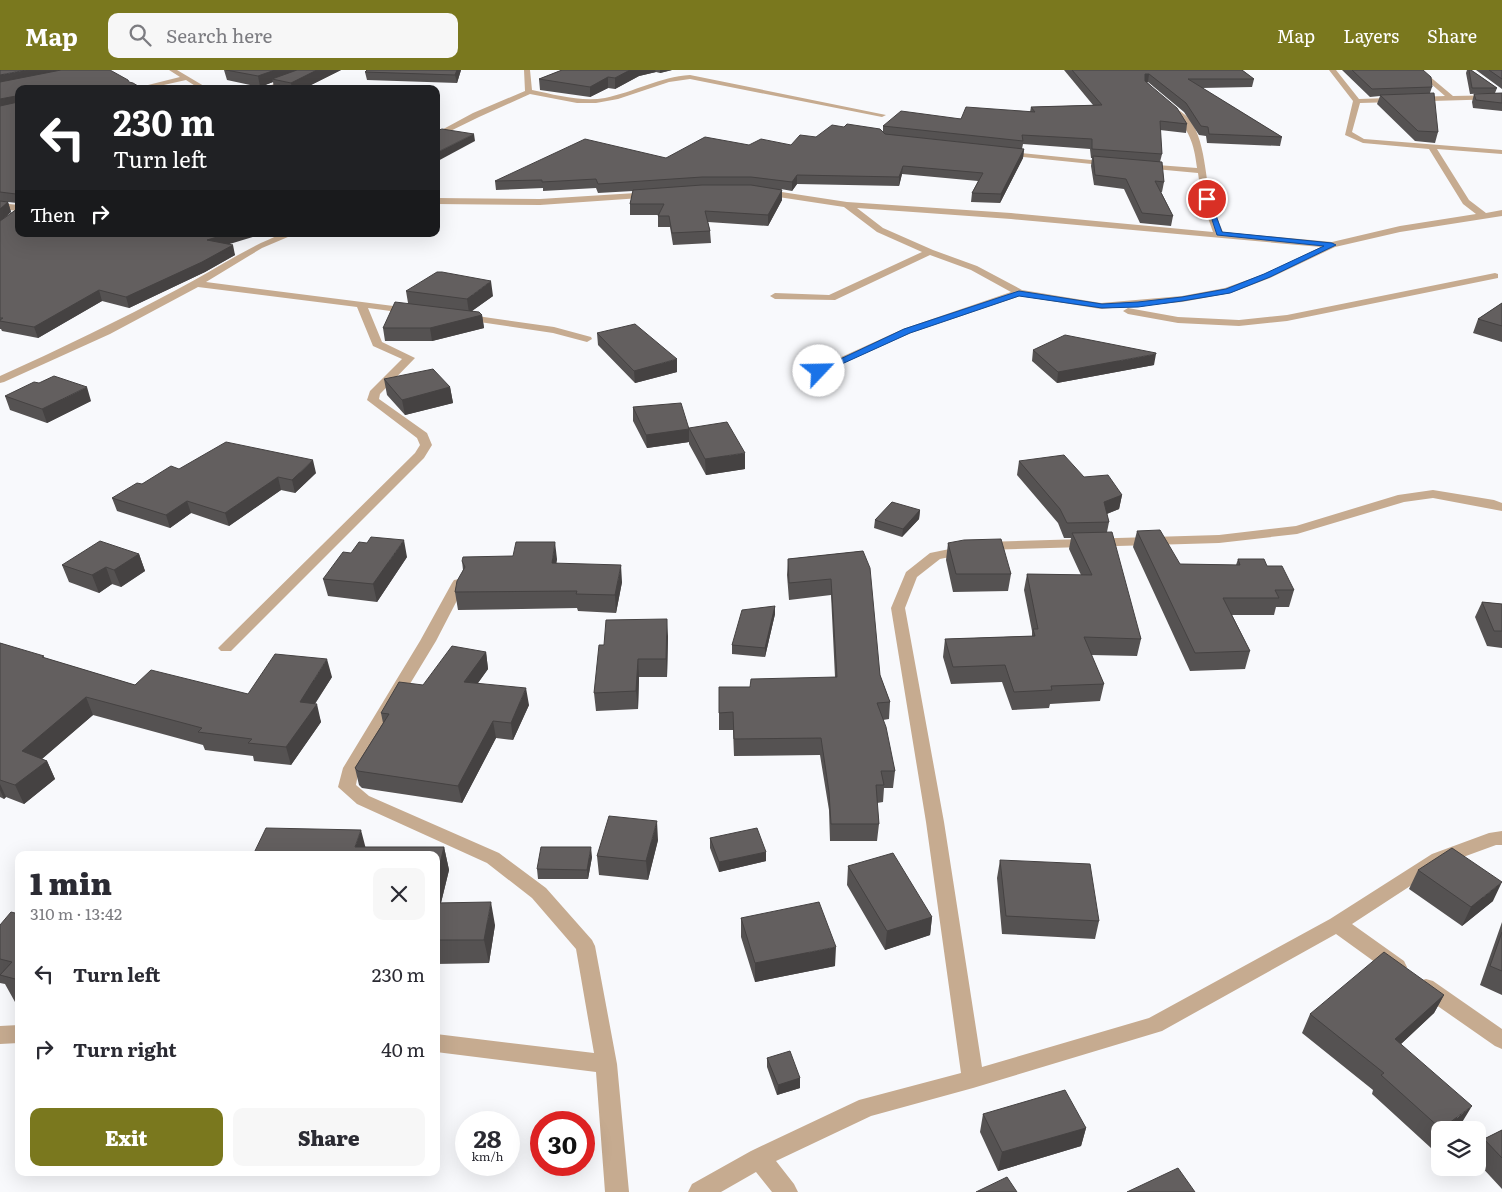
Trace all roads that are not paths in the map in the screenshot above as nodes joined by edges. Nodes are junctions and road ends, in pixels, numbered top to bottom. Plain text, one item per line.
1 (172, 70) edge
2 (320, 70) edge
3 (527, 70) edge
4 (1331, 70) edge
5 (1418, 70) edge
6 (187, 78) junction
7 (154, 85) edge
8 (199, 85) edge
9 (276, 85) edge
10 (529, 92) junction
11 (1502, 98) edge
12 (1452, 99) junction
13 (1357, 102) junction
14 (1167, 103) edge
15 (882, 115) dead end
16 (440, 134) edge
17 (1432, 147) junction
18 (994, 151) edge
19 (1502, 152) edge
20 (1119, 164) edge
21 (1137, 166) edge
22 (1202, 171) junction
23 (751, 191) edge
24 (665, 194) edge
25 (440, 201) edge
26 (847, 205) junction
27 (0, 206) edge
28 (15, 212) edge
29 (1502, 213) edge
30 (1484, 215) junction
31 (1220, 234) junction
32 (282, 237) edge
33 (1332, 245) junction
34 (930, 252) junction
35 (1495, 276) dead end
36 (196, 284) junction
37 (1019, 293) junction
38 (775, 296) dead end
39 (361, 304) junction
40 (1102, 306) junction
41 (427, 313) edge
42 (456, 316) edge
43 (587, 339) dead end
44 (819, 371) dead end
45 (0, 380) edge
46 (1502, 508) edge
47 (459, 583) edge
48 (226, 648) dead end
49 (1502, 838) edge
50 (1337, 924) junction
51 (15, 1034) edge
52 (0, 1035) edge
53 (1502, 1040) edge
54 (440, 1043) edge
55 (606, 1064) junction
56 (973, 1079) junction
57 (759, 1158) junction
58 (618, 1192) edge
59 (700, 1192) edge
60 (786, 1192) edge

1 - 6 street
2 - 9 street
3 - 10 street
4 - 13 street
5 - 12 street
6 - 7 street
6 - 8 street
10 - 15 street
10 - 16 street
11 - 12 street
12 - 13 street
13 - 17 street
14 - 22 street
17 - 19 street
17 - 30 street
18 - 20 street
21 - 22 street
22 - 31 street
23 - 26 street
24 - 25 street
26 - 31 street
26 - 34 street
27 - 28 street
29 - 30 street
30 - 33 street
31 - 33 street
32 - 36 street
33 - 40 street
34 - 37 street
34 - 38 street
35 - 40 street
36 - 39 street
36 - 45 street
37 - 40 street
37 - 44 street
39 - 41 street
39 - 48 street
42 - 43 street
46 - 56 street
47 - 55 street
49 - 50 street
50 - 53 street
50 - 56 street
51 - 52 street
54 - 55 street
55 - 58 street
56 - 57 street
57 - 59 street
57 - 60 street

